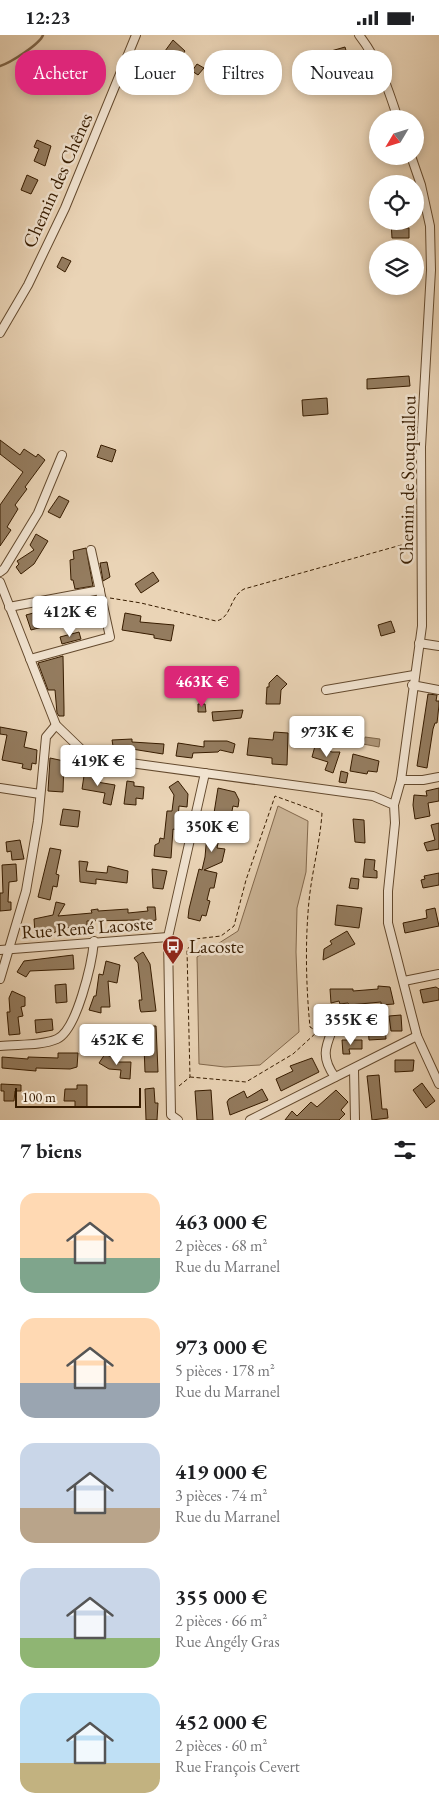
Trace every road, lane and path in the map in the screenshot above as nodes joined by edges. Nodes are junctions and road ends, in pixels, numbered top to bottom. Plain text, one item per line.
1 (136, 35) edge
2 (359, 35) edge
3 (395, 110) edge
4 (414, 165) edge
5 (0, 333) edge
6 (62, 455) dead end
7 (423, 539) junction
8 (91, 550) dead end
9 (0, 572) edge
10 (0, 583) edge
11 (101, 593) junction
12 (9, 607) junction
13 (419, 643) junction
14 (439, 646) edge
15 (30, 659) junction
16 (414, 675) junction
17 (412, 685) junction
18 (326, 690) dead end
19 (439, 690) edge
20 (56, 725) junction
21 (205, 773) junction
22 (439, 777) edge
23 (401, 780) junction
24 (0, 787) edge
25 (40, 793) junction
26 (394, 805) junction
27 (168, 937) junction
28 (94, 941) junction
29 (0, 950) edge
30 (10, 950) junction
31 (439, 974) edge
32 (0, 979) edge
33 (404, 981) junction
34 (347, 1019) dead end
35 (317, 1032) junction
36 (417, 1036) junction
37 (330, 1040) junction
38 (0, 1046) edge
39 (354, 1069) junction
40 (190, 1077) junction
41 (335, 1077) junction
42 (439, 1083) edge
43 (171, 1093) junction
44 (178, 1120) edge
45 (250, 1120) edge
46 (356, 1120) edge

1 - 5 street, Chemin des Chênes
2 - 3 street
4 - 7 street, Chemin de Souquallou
6 - 9 street
7 - 11 path
7 - 13 street, Chemin de Souquallou
8 - 11 street
10 - 12 street
11 - 12 street
11 - 15 street
12 - 15 street
13 - 14 street
13 - 16 street, Chemin de Souquallou
15 - 20 street
16 - 17 street, Chemin de Souquallou
16 - 18 street
17 - 19 street
17 - 23 street, Chemin de Souquallou
20 - 21 street
20 - 25 street
21 - 26 street
21 - 27 street
22 - 23 street
23 - 26 street, Chemin de Souquallou
24 - 25 street
25 - 30 street
26 - 33 street, Chemin de Souquallou
27 - 28 street, Rue René Lacoste
27 - 43 street
28 - 30 street, Rue René Lacoste
28 - 38 street
29 - 30 street, Rue René Lacoste
30 - 32 street
31 - 33 street
33 - 36 street, Chemin de Souquallou
34 - 37 street
35 - 37 path
35 - 40 path
35 - 40 path
36 - 39 street
36 - 42 street, Chemin de Souquallou
37 - 41 street
39 - 41 street
39 - 46 street
40 - 43 path
41 - 45 street
43 - 44 street

